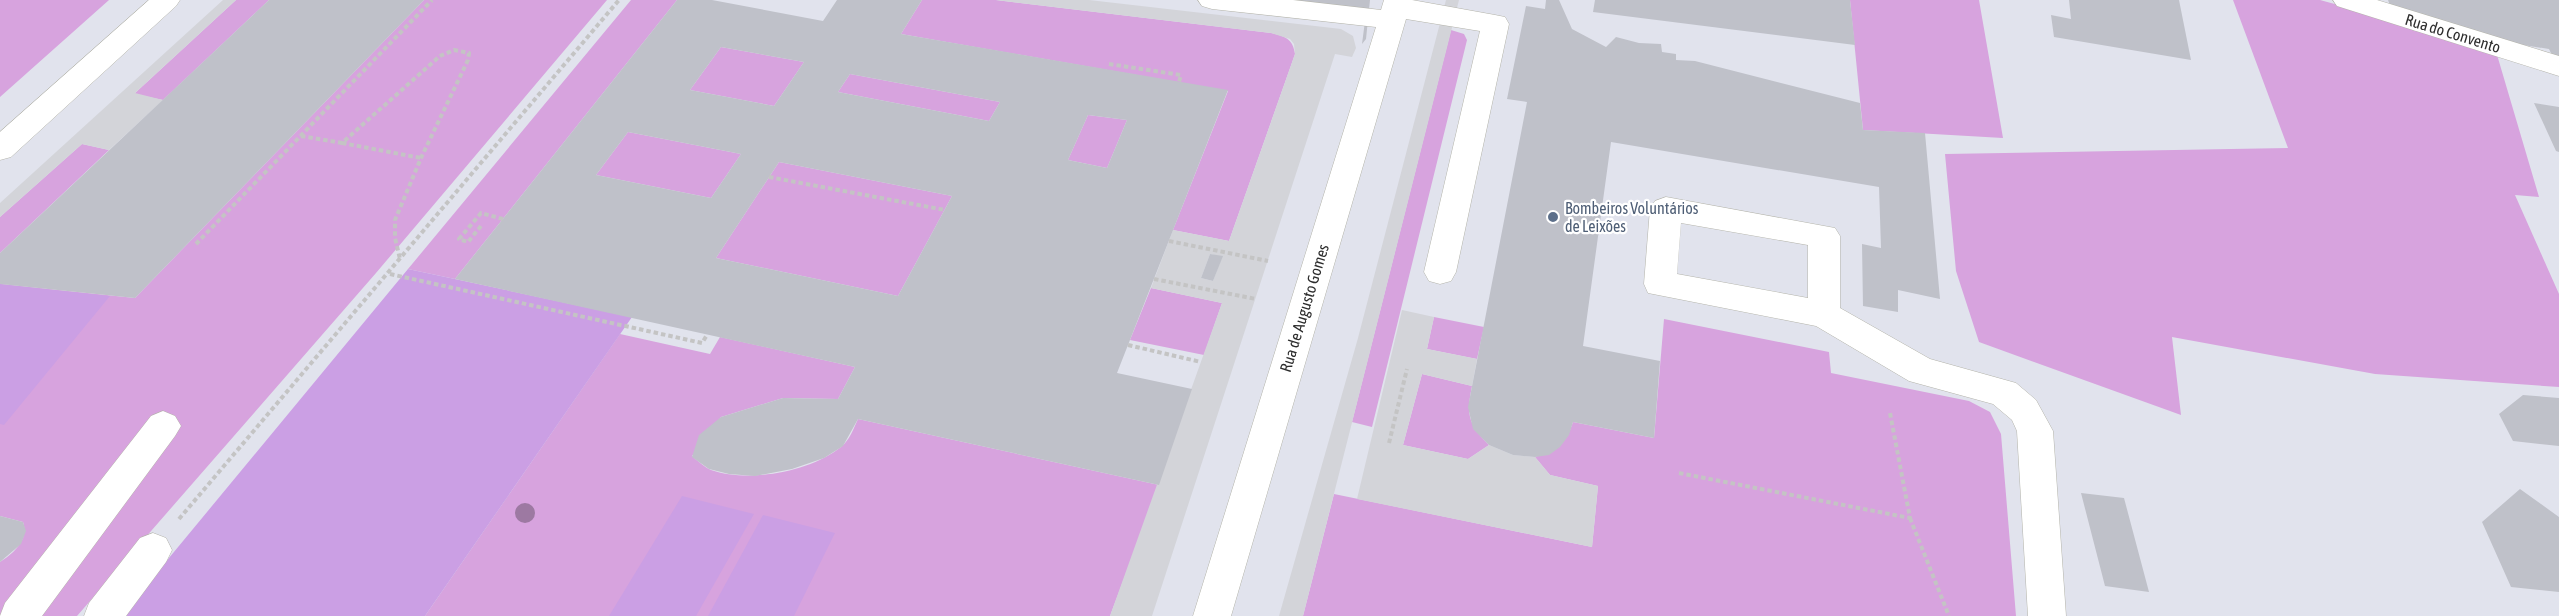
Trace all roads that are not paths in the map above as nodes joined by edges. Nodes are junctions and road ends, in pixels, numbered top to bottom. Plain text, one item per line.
1 (166, 0) edge
2 (1212, 0) edge
3 (2347, 0) edge
4 (1395, 10) edge
5 (2559, 66) edge
6 (0, 149) edge
7 (1440, 272) dead end
8 (1824, 314) junction
9 (163, 426) dead end
10 (153, 550) road end
11 (19, 616) edge
12 (103, 616) edge
13 (1212, 616) edge
14 (2047, 616) edge

1 - 6 street
2 - 4 street
3 - 5 street, Rua do Convento
4 - 7 street
4 - 13 street, Rua de Augusto Gomes
8 - 8 street
8 - 14 street
9 - 11 street
10 - 12 street

